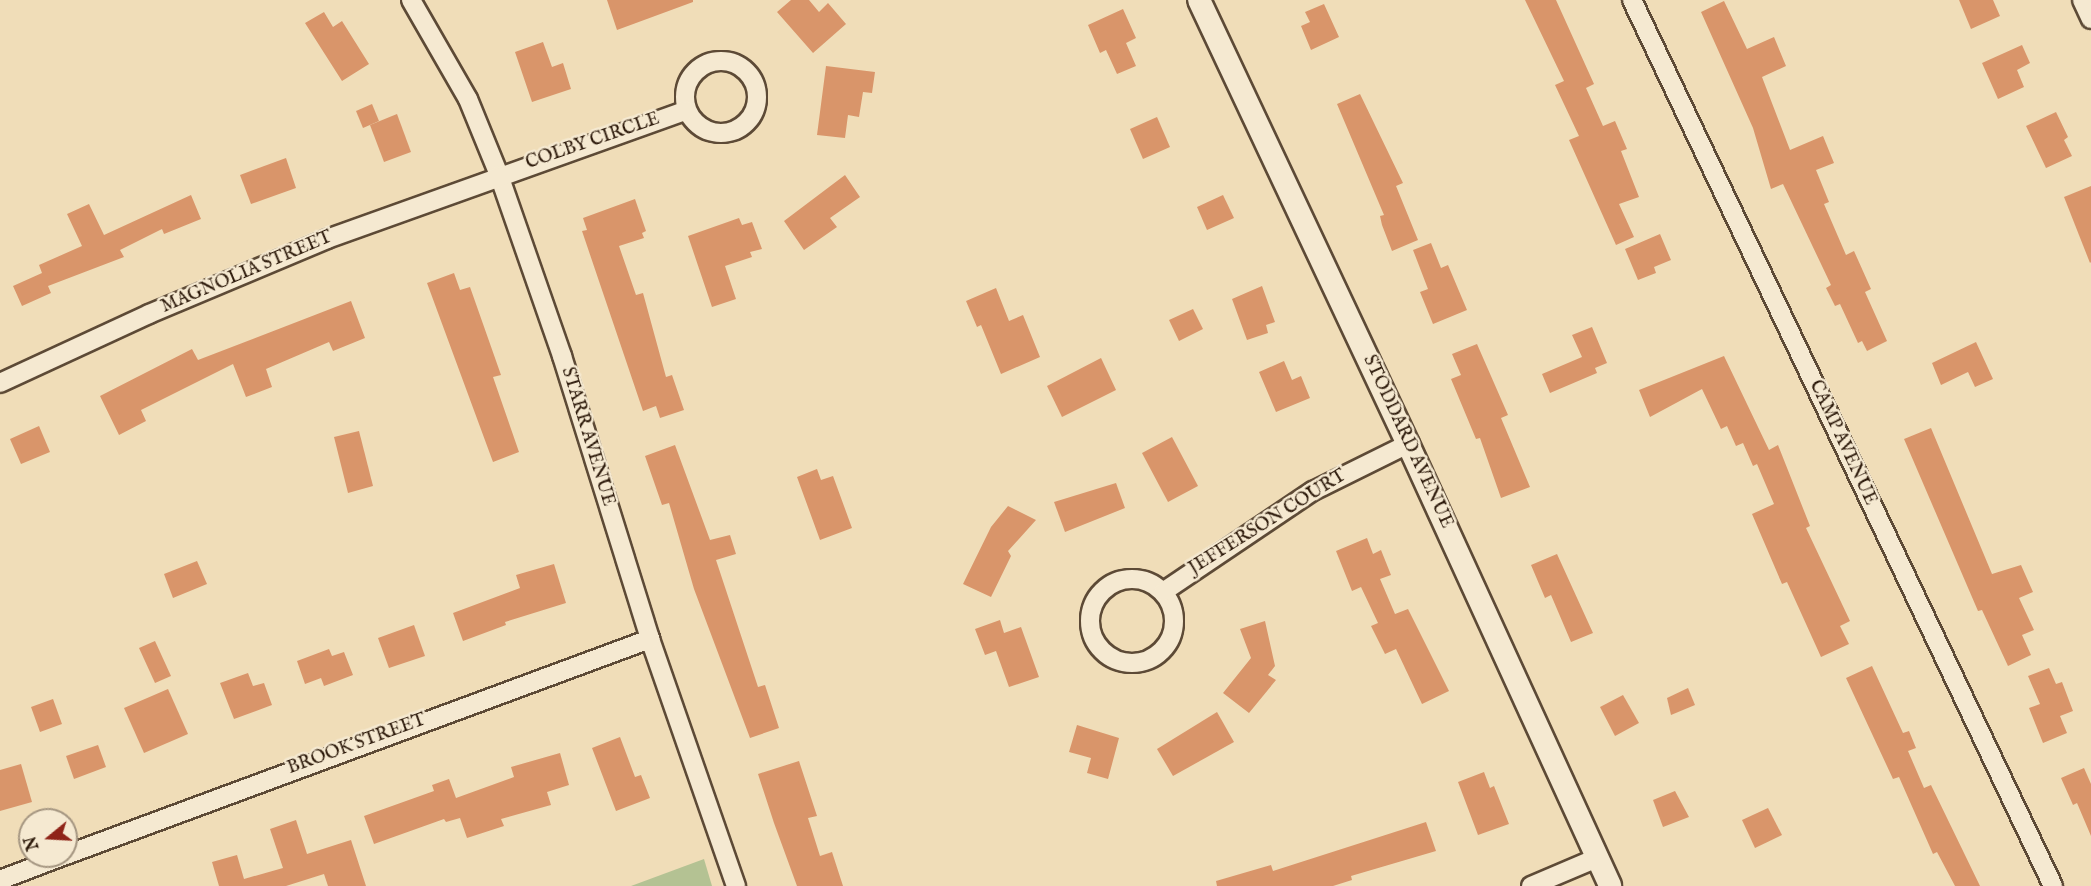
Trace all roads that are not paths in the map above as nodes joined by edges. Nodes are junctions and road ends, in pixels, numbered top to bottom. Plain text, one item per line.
1 (411, 0) edge
2 (1199, 0) edge
3 (1632, 0) edge
4 (2082, 0) edge
5 (2091, 19) edge
6 (687, 110) dead end
7 (499, 175) junction
8 (0, 383) edge
9 (1408, 444) junction
10 (1163, 592) junction
11 (650, 639) junction
12 (78, 851) edge
13 (1597, 858) junction
14 (32, 868) edge
15 (0, 880) edge
16 (736, 886) edge
17 (1531, 886) edge
18 (1610, 886) edge
19 (2053, 886) edge

1 - 7 street, STARR AVENUE
2 - 9 street, STODDARD AVENUE
3 - 19 street, CAMP AVENUE
4 - 5 street
6 - 7 street, COLBY CIRCLE
7 - 8 street, MAGNOLIA STREET
7 - 11 street, STARR AVENUE
9 - 10 street, JEFFERSON COURT
9 - 13 street, STODDARD AVENUE
10 - 10 street
11 - 12 street, BROOK STREET
11 - 16 street, STARR AVENUE
13 - 17 street
13 - 18 street, STODDARD AVENUE
14 - 15 street, BROOK STREET

